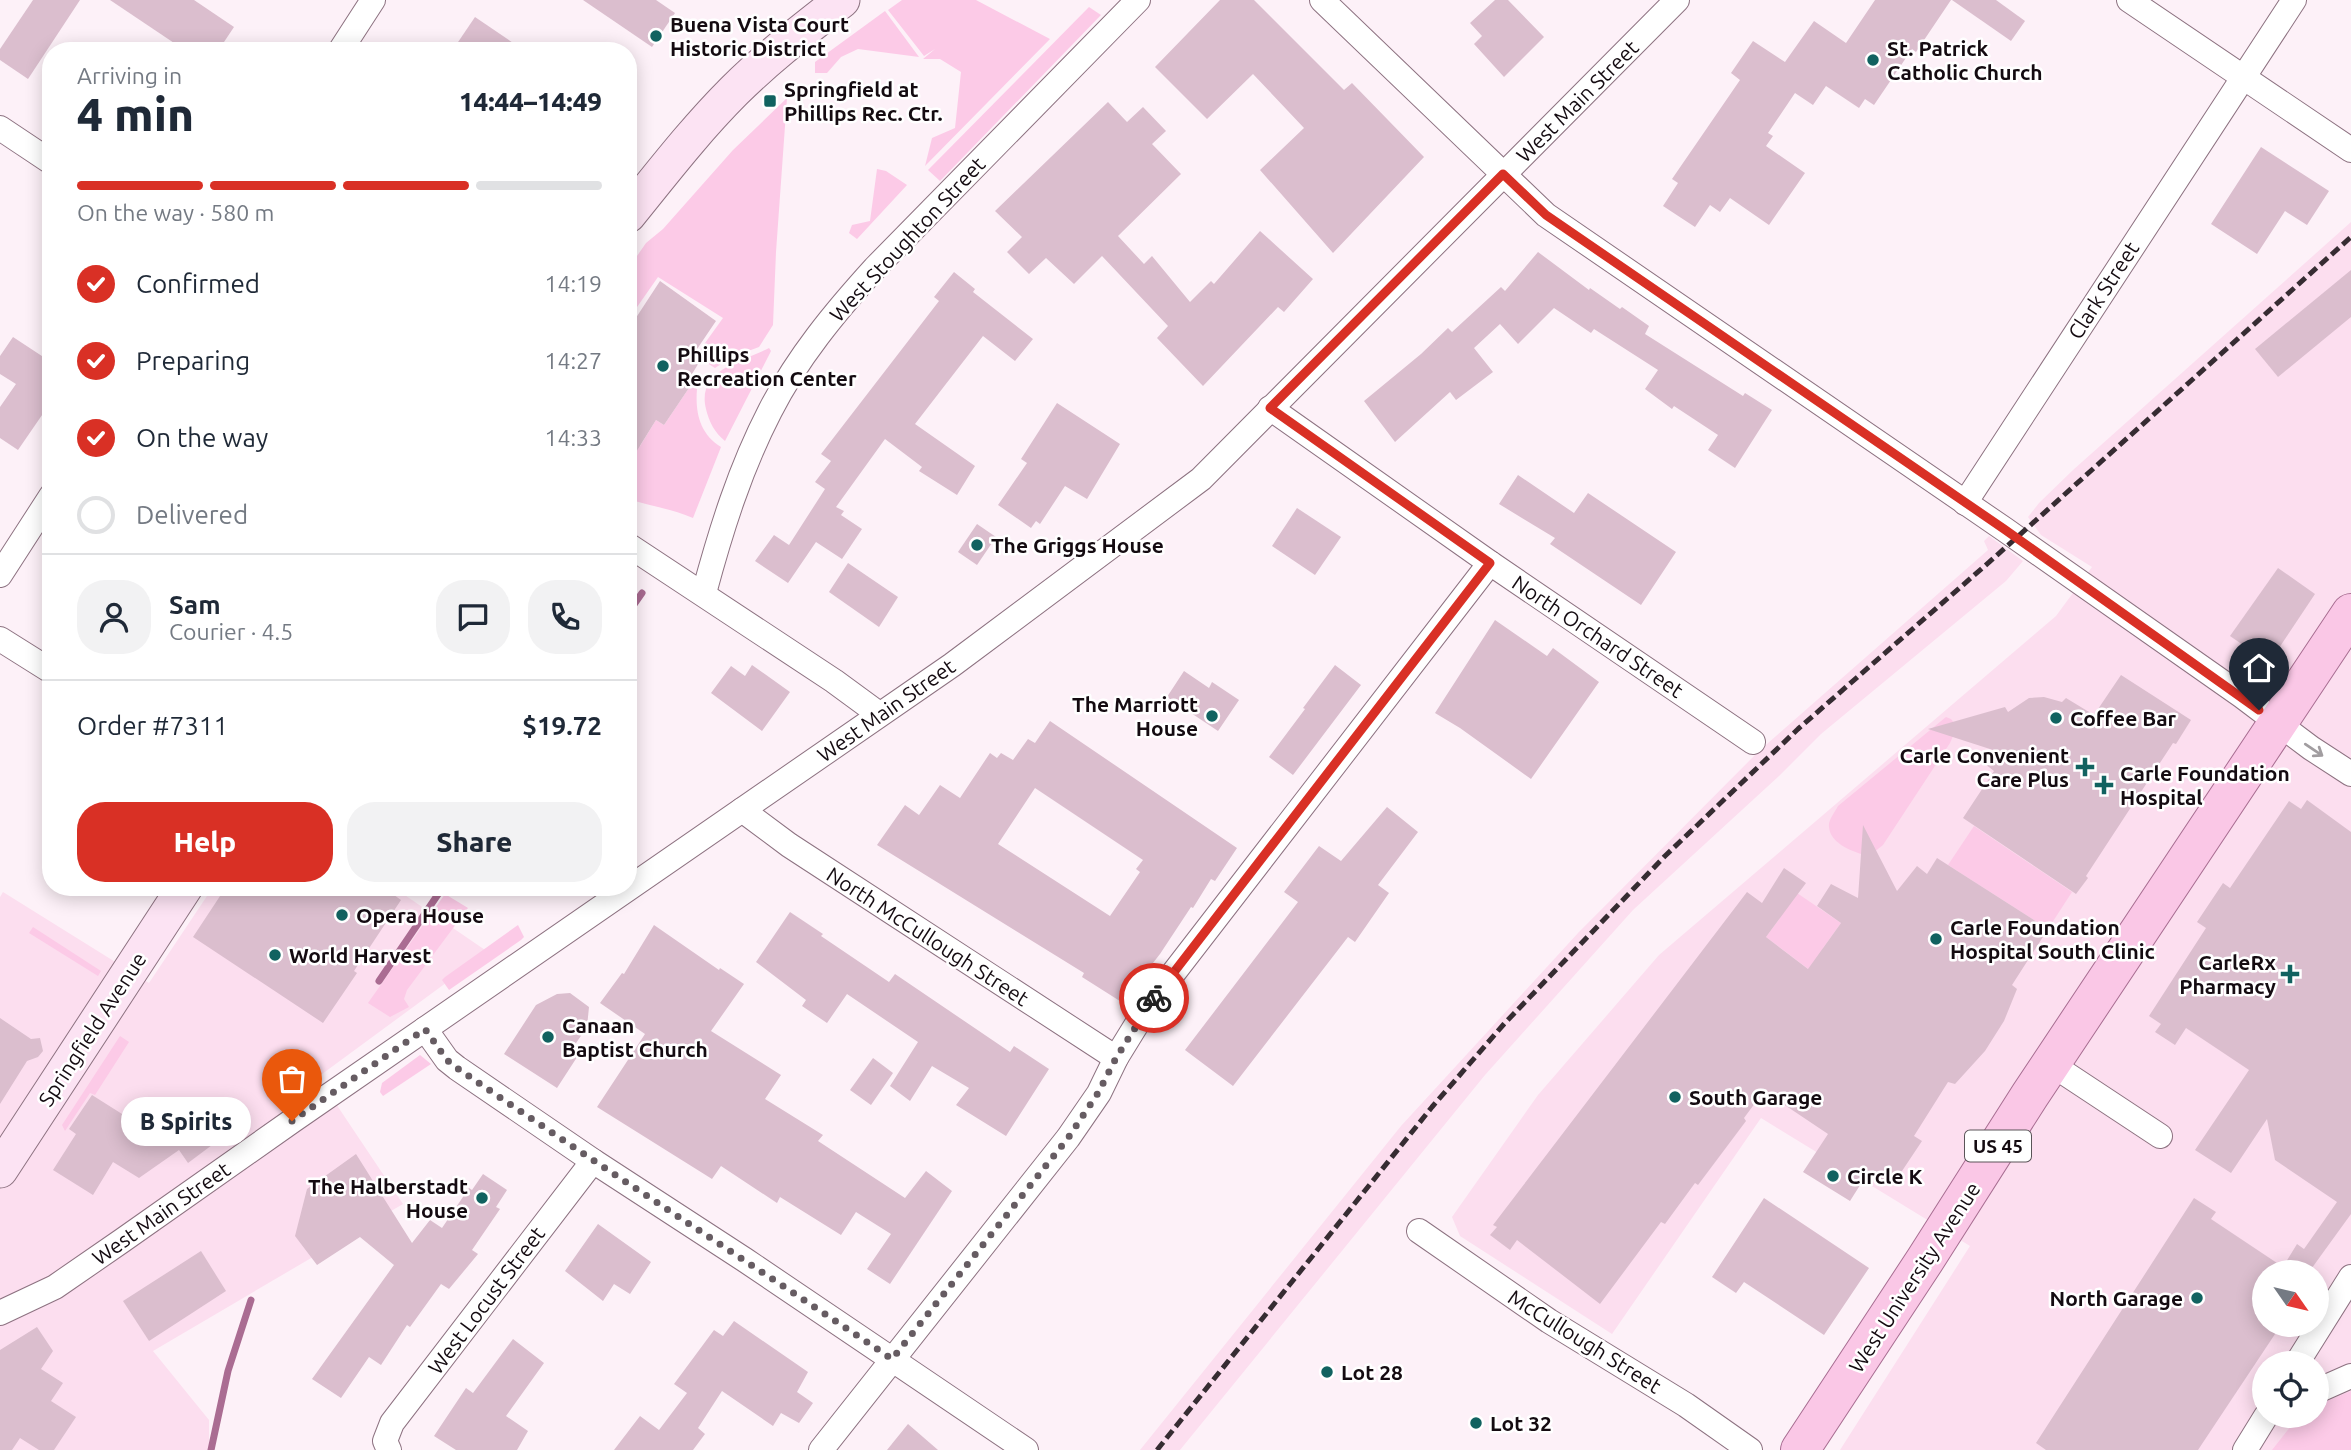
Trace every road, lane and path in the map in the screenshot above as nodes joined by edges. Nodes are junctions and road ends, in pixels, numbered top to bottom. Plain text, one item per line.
1 (373, 0) edge
2 (842, 0) edge
3 (1138, 0) edge
4 (1322, 0) edge
5 (1678, 0) edge
6 (2129, 0) edge
7 (2294, 0) edge
8 (346, 42) edge
9 (2243, 78) junction
10 (0, 128) edge
11 (2351, 150) edge
12 (42, 156) edge
13 (1503, 174) junction
14 (637, 204) edge
15 (1270, 408) junction
16 (1965, 503) junction
17 (42, 510) edge
18 (637, 551) edge
19 (1490, 563) junction
20 (0, 575) edge
21 (704, 593) junction
22 (2351, 613) edge
23 (0, 639) edge
24 (42, 665) edge
25 (879, 714) junction
26 (2277, 724) junction
27 (1753, 742) dead end
28 (2351, 774) edge
29 (742, 810) junction
30 (637, 883) edge
31 (179, 896) edge
32 (618, 896) edge
33 (425, 1029) junction
34 (1116, 1058) junction
35 (2051, 1065) junction
36 (2160, 1136) dead end
37 (593, 1161) junction
38 (1, 1167) edge
39 (1419, 1231) dead end
40 (2351, 1277) edge
41 (2, 1310) edge
42 (2305, 1351) edge
43 (892, 1359) junction
44 (2351, 1376) edge
45 (2329, 1386) edge
46 (2259, 1428) edge
47 (387, 1446) edge
48 (821, 1450) edge
49 (1026, 1450) edge
50 (1751, 1450) edge
51 (1800, 1450) edge
52 (2245, 1450) edge

1 - 8 street
2 - 14 street
3 - 21 street, West Stoughton Street
4 - 13 street
5 - 13 street, West Main Street
6 - 9 street
7 - 9 street, Clark Street
9 - 11 street
9 - 16 street, Clark Street
10 - 12 street
13 - 15 street, West Main Street
13 - 16 street
15 - 19 street, North Orchard Street
15 - 25 street, West Main Street
16 - 26 street
17 - 20 street
18 - 21 street
19 - 27 street, North Orchard Street
19 - 34 street
21 - 25 street
22 - 26 main road, West University Avenue / US 45
23 - 24 street
25 - 29 street, West Main Street
26 -> 28 street
26 - 35 main road, West University Avenue / US 45
29 - 30 street, West Main Street
29 - 34 street, North McCullough Street
31 - 38 street, Springfield Avenue
32 - 33 street, West Main Street
33 - 37 street
33 - 41 street, West Main Street
34 - 43 street
35 - 36 street
35 - 51 main road, West University Avenue / US 45
37 - 43 street
37 - 47 street, West Locust Street
39 - 50 street, McCullough Street
40 - 42 street
43 - 48 street
43 - 49 street
44 - 45 street
46 - 52 street

